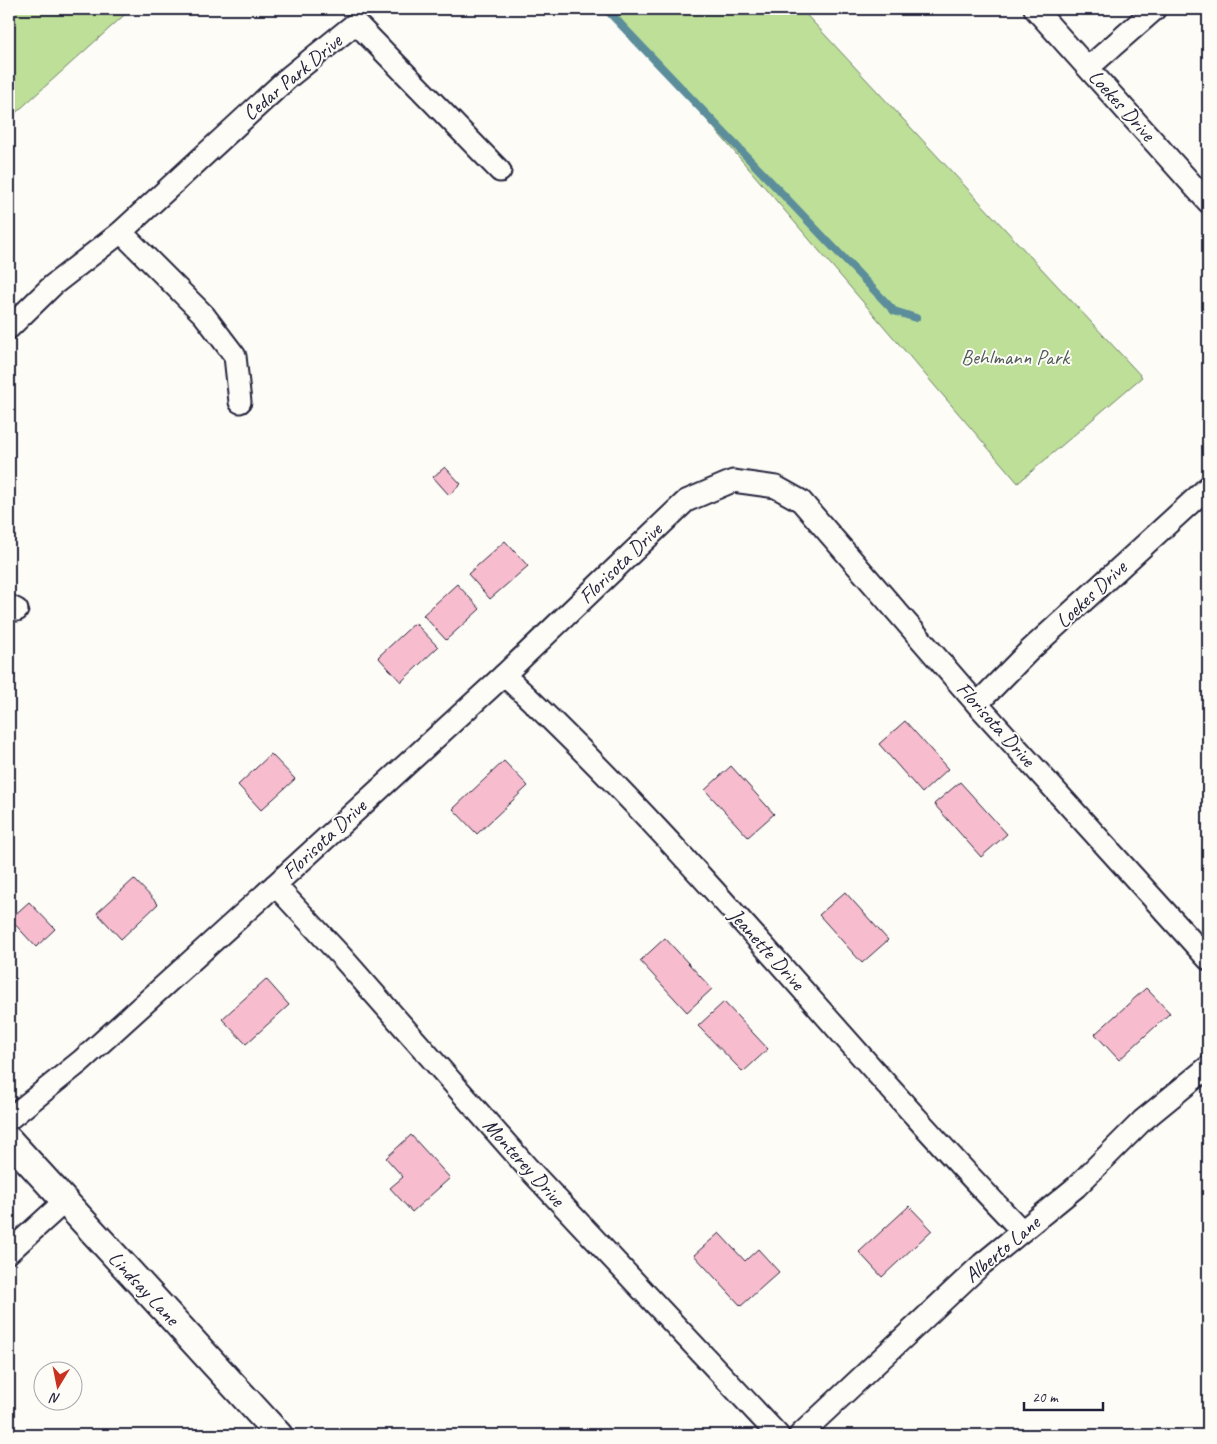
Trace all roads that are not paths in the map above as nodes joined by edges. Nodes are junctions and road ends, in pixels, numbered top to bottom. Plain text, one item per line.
1 (1035, 9) edge
2 (1155, 9) edge
3 (1089, 67) junction
4 (500, 171) dead end
5 (1208, 202) edge
6 (122, 232) junction
7 (9, 328) edge
8 (240, 402) dead end
9 (1208, 486) edge
10 (504, 675) junction
11 (977, 704) junction
12 (275, 885) junction
13 (1208, 960) edge
14 (1208, 1067) edge
15 (9, 1119) edge
16 (9, 1140) edge
17 (64, 1202) junction
18 (1022, 1231) junction
19 (9, 1252) edge
20 (279, 1435) edge
21 (778, 1435) edge
22 (800, 1435) edge

1 - 3 street, Loekes Drive
2 - 3 street
3 - 5 street, Loekes Drive
4 - 6 street, Cedar Park Drive
6 - 7 street, Cedar Park Drive
6 - 8 street
9 - 11 street, Loekes Drive
10 - 11 street, Florisota Drive
10 - 12 street, Florisota Drive
10 - 18 street, Jeanette Drive
11 - 13 street, Florisota Drive
12 - 15 street, Florisota Drive
12 - 21 street, Monterey Drive
14 - 18 street, Alberto Lane
16 - 17 street, Lindsay Lane
17 - 19 street
17 - 20 street, Lindsay Lane
18 - 22 street, Alberto Lane

